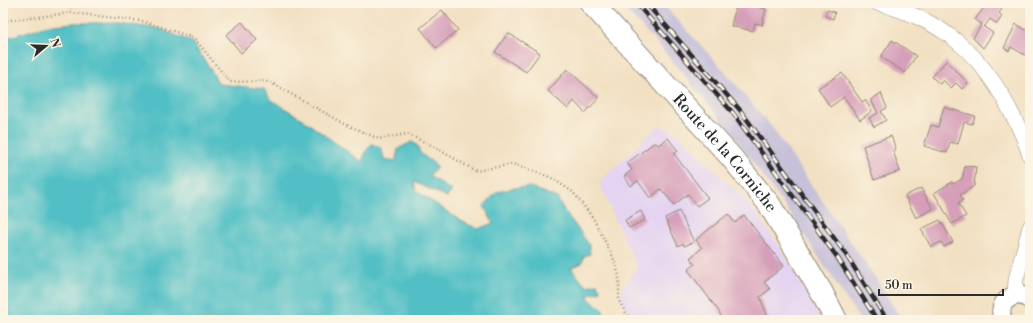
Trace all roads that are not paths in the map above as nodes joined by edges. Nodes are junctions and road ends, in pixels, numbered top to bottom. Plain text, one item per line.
1 (591, 3) edge
2 (877, 3) edge
3 (1030, 156) edge
4 (1030, 227) edge
5 (1028, 243) edge
6 (1023, 298) edge
7 (1000, 318) edge
8 (836, 320) edge

1 - 8 main road, Route de la Corniche
2 - 3 street
4 - 5 street
5 - 6 street
6 - 7 street

